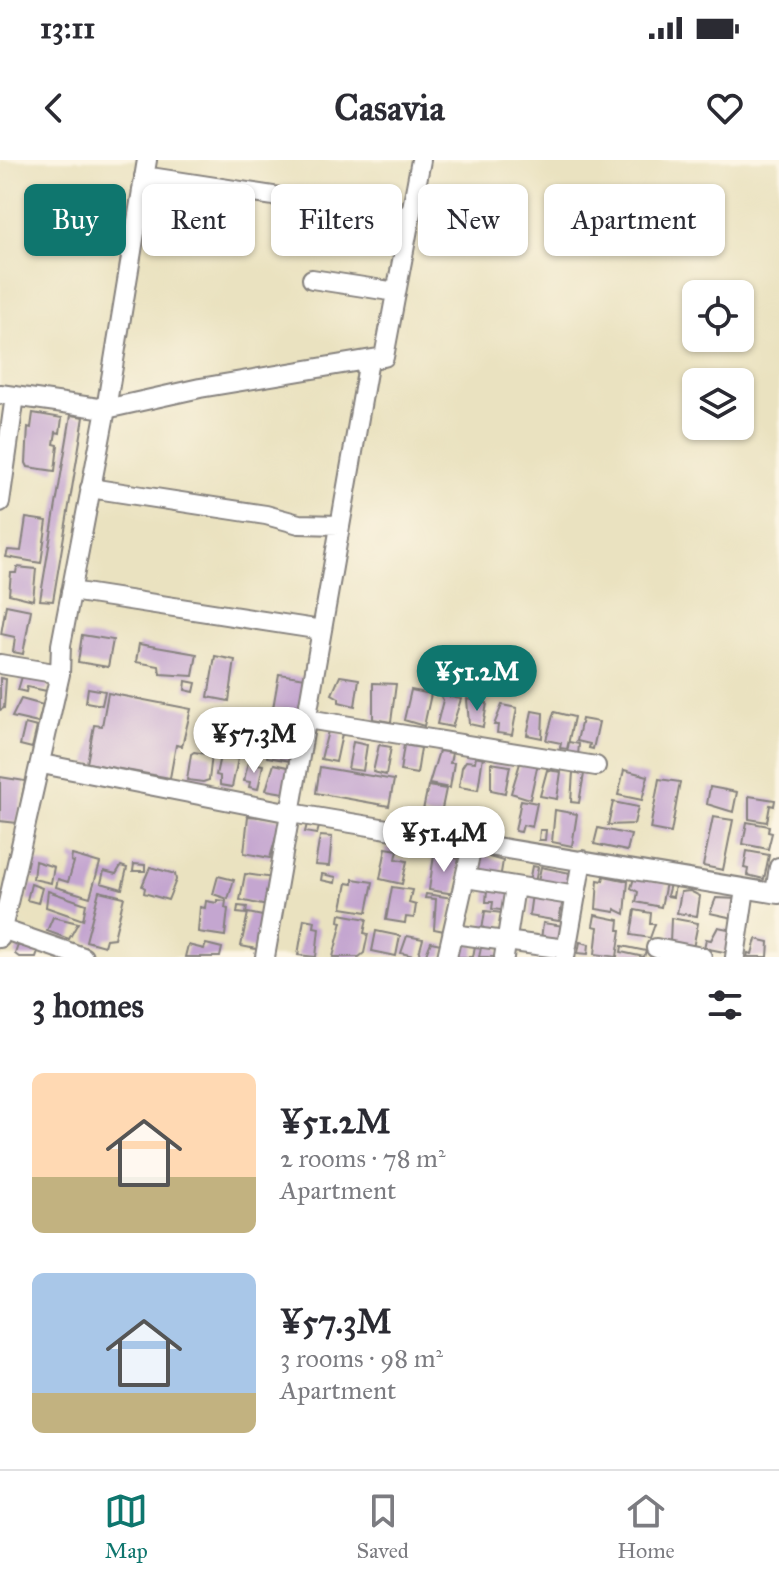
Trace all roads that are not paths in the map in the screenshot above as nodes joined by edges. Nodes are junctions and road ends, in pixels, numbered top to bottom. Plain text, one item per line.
1 (421, 160) edge
2 (145, 168) edge
3 (410, 217) junction
4 (312, 279) dead end
5 (396, 292) junction
6 (369, 360) junction
7 (8, 395) edge
8 (106, 409) junction
9 (90, 488) junction
10 (0, 502) edge
11 (340, 525) junction
12 (71, 591) junction
13 (322, 630) junction
14 (0, 664) edge
15 (60, 674) junction
16 (307, 719) junction
17 (42, 764) junction
18 (596, 766) dead end
19 (291, 813) junction
20 (473, 842) junction
21 (582, 860) junction
22 (779, 867) edge
23 (466, 878) junction
24 (515, 887) junction
25 (745, 889) junction
26 (777, 894) edge
27 (576, 896) junction
28 (1, 934) edge
29 (453, 934) junction
30 (656, 948) dead end
31 (506, 949) edge
32 (565, 953) edge
33 (83, 957) edge
34 (265, 957) edge
35 (447, 957) edge
36 (702, 957) edge
37 (735, 957) edge

1 - 3 street
2 - 3 street
2 - 8 street
3 - 5 street
4 - 5 street
5 - 6 street
6 - 8 street
6 - 11 street
7 - 8 street
7 - 10 street
8 - 9 street
9 - 11 street
9 - 12 street
11 - 13 street
12 - 13 street
12 - 15 street
13 - 16 street
14 - 15 street
15 - 17 street
16 - 18 street
16 - 19 street
17 - 19 street
17 - 28 street
19 - 20 street
19 - 34 street
20 - 21 street
20 - 23 street
21 - 25 street
21 - 27 street
22 - 26 street
23 - 24 street
23 - 29 street
24 - 27 street
24 - 31 street
25 - 26 street
25 - 37 street
27 - 32 street
28 - 33 street
29 - 31 street
29 - 35 street
30 - 36 street
31 - 32 street

